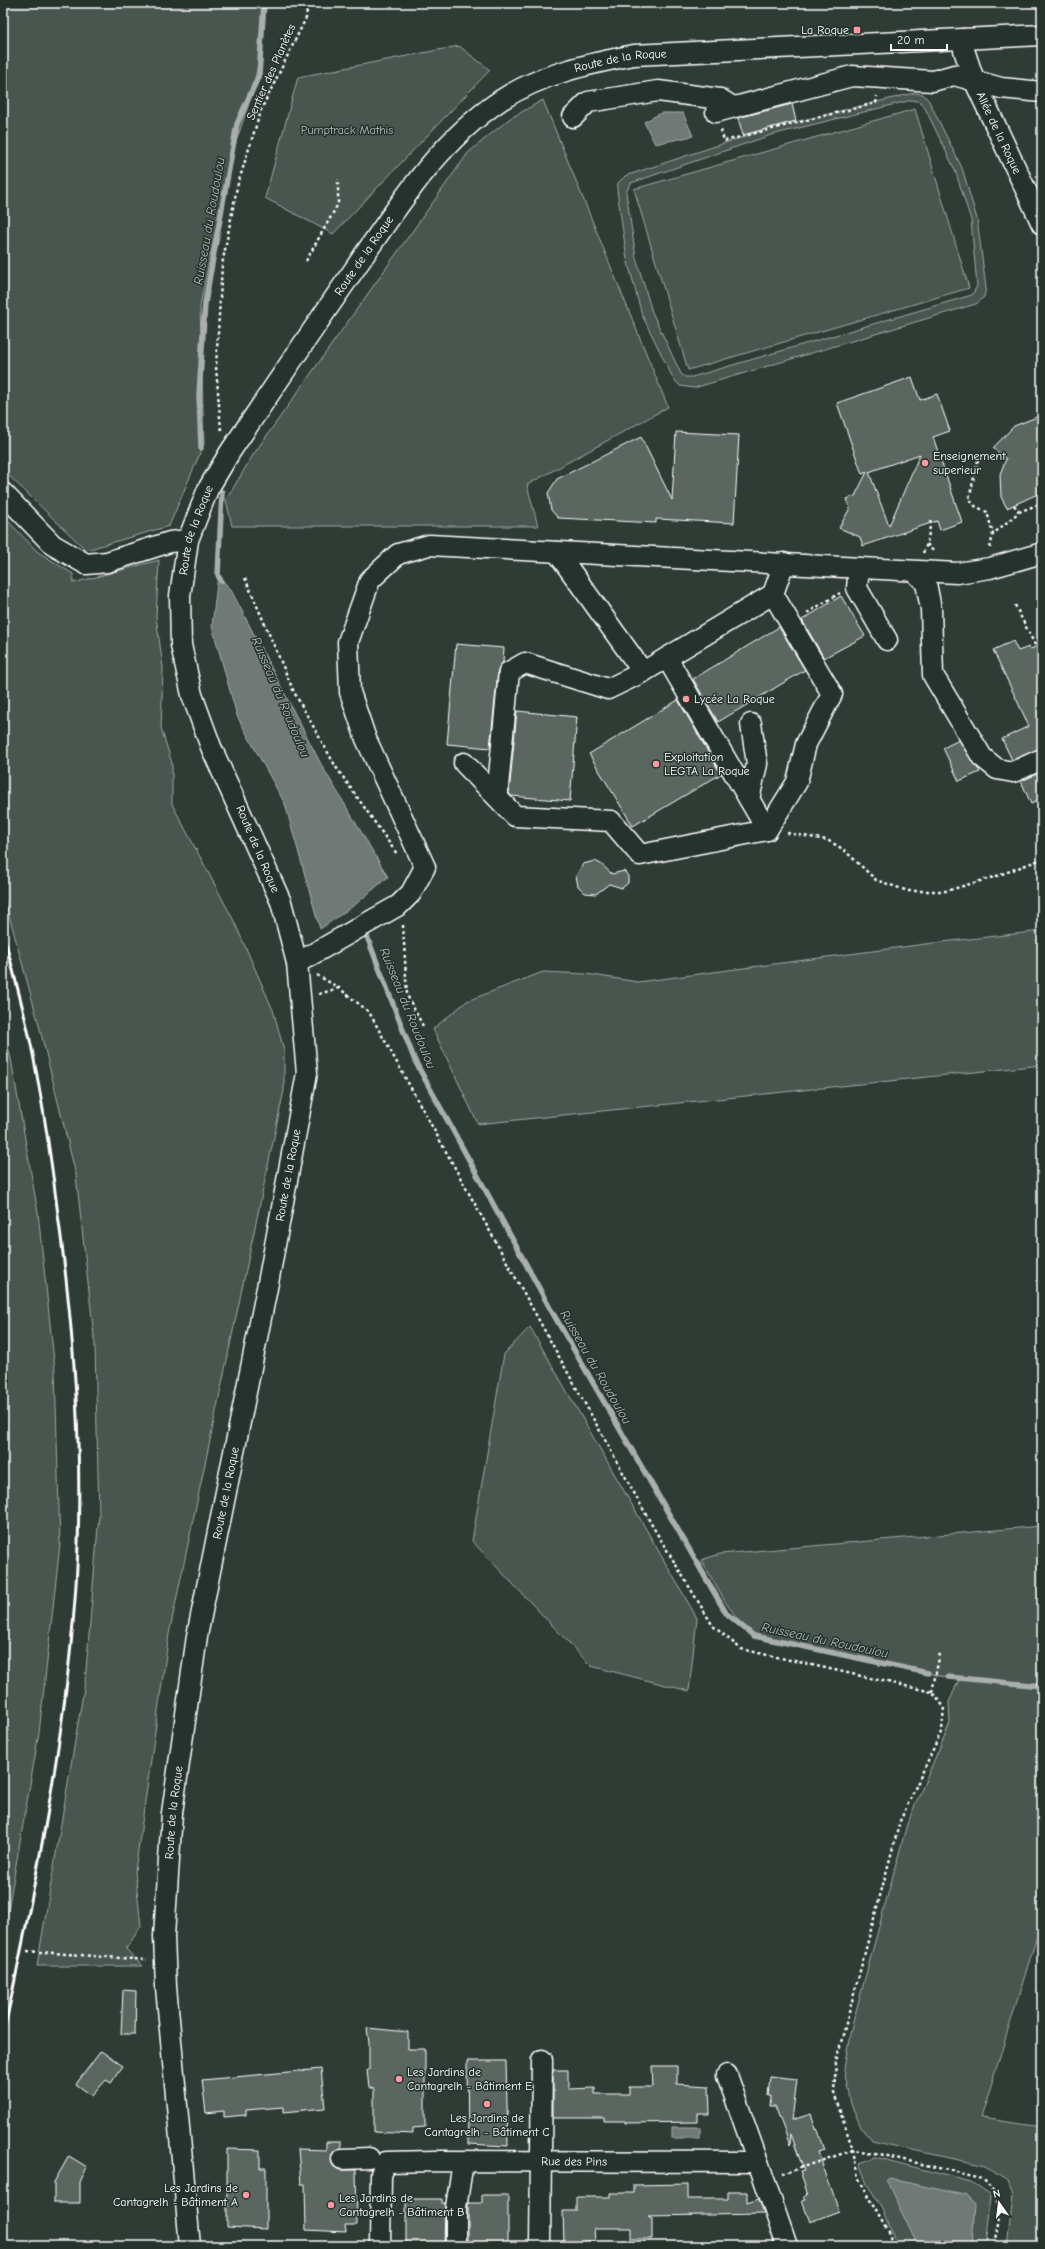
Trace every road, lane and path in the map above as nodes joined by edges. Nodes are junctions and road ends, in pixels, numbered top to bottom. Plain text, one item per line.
1 (308, 3) edge
2 (1042, 35) edge
3 (963, 39) junction
4 (974, 80) junction
5 (877, 92) dead end
6 (1042, 92) edge
7 (724, 110) junction
8 (573, 117) dead end
9 (338, 179) dead end
10 (1042, 224) edge
11 (306, 260) dead end
12 (222, 437) dead end
13 (978, 460) dead end
14 (3, 493) edge
15 (1042, 503) edge
16 (1014, 505) dead end
17 (1019, 512) junction
18 (931, 521) dead end
19 (993, 534) junction
20 (188, 540) junction
21 (557, 552) junction
22 (1042, 553) edge
23 (784, 564) junction
24 (990, 568) junction
25 (859, 569) junction
26 (915, 572) junction
27 (245, 578) dead end
28 (840, 593) dead end
29 (773, 594) junction
30 (1015, 605) dead end
31 (803, 615) dead end
32 (887, 640) dead end
33 (1036, 647) dead end
34 (667, 658) junction
35 (643, 672) junction
36 (751, 724) dead end
37 (1042, 760) edge
38 (464, 763) dead end
39 (497, 797) junction
40 (749, 799) junction
41 (767, 830) junction
42 (398, 857) dead end
43 (1042, 859) edge
44 (399, 905) junction
45 (297, 963) junction
46 (339, 988) dead end
47 (423, 1026) dead end
48 (940, 1653) dead end
49 (932, 1692) junction
50 (3, 1945) edge
51 (7, 1946) dead end
52 (27, 1951) dead end
53 (165, 1961) junction
54 (542, 2060) dead end
55 (727, 2075) dead end
56 (853, 2150) junction
57 (370, 2158) dead end
58 (342, 2159) dead end
59 (463, 2162) junction
60 (541, 2162) junction
61 (761, 2171) junction
62 (190, 2246) edge
63 (380, 2246) edge
64 (456, 2246) edge
65 (540, 2246) edge
66 (788, 2246) edge
67 (892, 2246) edge
68 (993, 2246) edge

1 - 12 path, Sentier des Planètes
2 - 3 street, Route de la Roque
3 - 4 street, Allée de la Roque
3 - 20 street, Route de la Roque
4 - 6 street
4 - 7 street
4 - 10 street, Allée de la Roque
5 - 7 path
7 - 8 street
9 - 11 path
13 - 19 path
14 - 20 street
15 - 17 path
16 - 17 path
17 - 19 path
18 - 26 path
19 - 24 path
20 - 45 street, Route de la Roque
21 - 23 street
21 - 35 street
21 - 44 street
22 - 24 street
23 - 25 street
23 - 29 street
24 - 26 street
25 - 26 street
25 - 32 street
26 - 37 street
27 - 42 path
28 - 31 path
29 - 34 street
29 - 41 street
30 - 33 path
34 - 35 street
34 - 40 street
35 - 39 street
36 - 40 street
38 - 39 street
39 - 41 street
40 - 41 street
41 - 43 path
44 - 45 street
44 - 47 path
45 - 53 street, Route de la Roque
46 - 49 path
48 - 49 path
49 - 56 path
50 - 51 path
52 - 53 path
53 - 62 street, Route de la Roque
54 - 60 street
55 - 61 street
56 - 61 path
56 - 67 path
56 - 68 path
57 - 58 street
59 - 60 street, Rue des Pins
59 - 63 street, Rue des Pins
59 - 64 street
60 - 61 street, Rue des Pins
60 - 65 street
61 - 66 street

